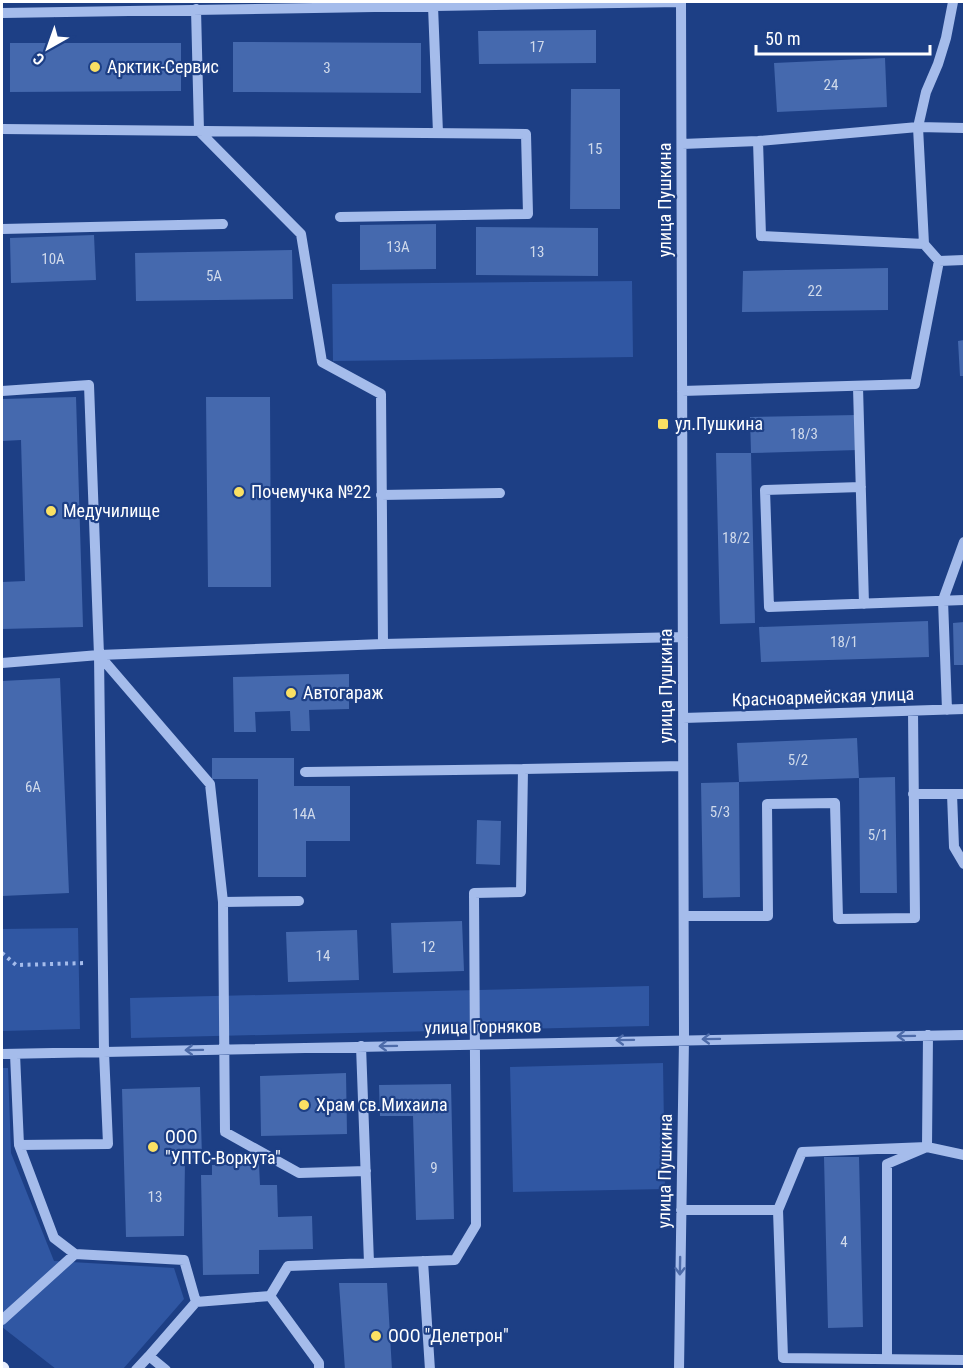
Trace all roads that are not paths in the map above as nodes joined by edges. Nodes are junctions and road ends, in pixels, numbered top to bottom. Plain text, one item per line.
1 (680, 2) edge
2 (953, 2) edge
3 (270, 5) edge
4 (433, 6) junction
5 (196, 9) junction
6 (2, 13) edge
7 (918, 127) junction
8 (964, 128) edge
9 (2, 129) edge
10 (199, 131) junction
11 (438, 133) junction
12 (759, 141) junction
13 (682, 144) junction
14 (340, 217) dead end
15 (223, 224) dead end
16 (2, 229) edge
17 (924, 244) junction
18 (964, 260) edge
19 (939, 261) junction
20 (858, 387) junction
21 (2, 391) edge
22 (682, 391) junction
23 (861, 487) junction
24 (500, 493) dead end
25 (381, 495) junction
26 (964, 542) edge
27 (943, 600) junction
28 (964, 600) edge
29 (864, 604) junction
30 (683, 637) junction
31 (383, 644) junction
32 (99, 655) junction
33 (2, 663) edge
34 (948, 710) junction
35 (964, 710) edge
36 (913, 711) junction
37 (683, 718) junction
38 (683, 766) junction
39 (523, 769) junction
40 (305, 772) dead end
41 (913, 794) junction
42 (952, 794) junction
43 (964, 794) edge
44 (964, 864) edge
45 (299, 901) dead end
46 (222, 902) junction
47 (684, 916) junction
48 (928, 1035) junction
49 (964, 1035) edge
50 (684, 1039) junction
51 (475, 1044) junction
52 (361, 1046) junction
53 (223, 1050) junction
54 (104, 1052) junction
55 (2, 1054) edge
56 (15, 1054) junction
57 (19, 1145) junction
58 (927, 1147) junction
59 (964, 1155) edge
60 (366, 1171) junction
61 (681, 1210) junction
62 (778, 1210) junction
63 (75, 1254) junction
64 (423, 1261) junction
65 (369, 1263) junction
66 (270, 1296) junction
67 (196, 1302) junction
68 (2, 1320) edge
69 (149, 1356) junction
70 (887, 1359) junction
71 (964, 1360) edge
72 (136, 1370) edge
73 (166, 1370) edge
74 (319, 1370) edge
75 (430, 1370) edge
76 (679, 1370) edge

1 - 4 street
1 - 13 street, улица Пушкина
2 - 7 street
3 - 4 street
3 - 5 street
4 - 11 street
5 - 6 street
5 - 10 street
7 - 8 street
7 - 12 street
7 - 17 street
9 - 10 street
10 - 11 street
10 - 25 street
11 - 14 street
12 - 13 street
12 - 17 street
13 - 22 street, улица Пушкина
15 - 16 street
17 - 19 street
18 - 19 street
19 - 20 street
20 - 22 street
20 - 23 street
21 - 32 street
22 - 30 street, улица Пушкина
23 - 29 street
23 - 29 street
24 - 25 street
25 - 31 street
26 - 27 street
27 - 28 street
27 - 29 street
27 - 34 street
30 - 31 street
30 - 37 street, улица Пушкина
31 - 32 street
32 - 33 street
32 - 46 street
32 - 54 street
34 - 35 street, Красноармейская улица
34 - 36 street, Красноармейская улица
36 - 37 street, Красноармейская улица
36 - 41 street
37 - 38 street, улица Пушкина
38 - 39 street
38 - 47 street, улица Пушкина
39 - 40 street
39 - 51 street
41 - 42 street
41 - 47 street
42 - 43 street
42 - 44 street
45 - 46 street
46 - 53 street
47 - 50 street, улица Пушкина
48 - 49 street, улица Горняков
48 -> 50 street, улица Горняков
48 - 58 street
50 -> 51 street, улица Горняков
50 - 61 street, улица Пушкина
51 -> 52 street, улица Горняков
51 - 64 street
52 - 53 street, улица Горняков
52 - 60 street
53 -> 54 street, улица Горняков
53 - 60 street
54 - 56 street, улица Горняков
54 - 57 street
55 - 56 street, улица Горняков
56 - 57 street
57 - 63 street
58 - 59 street
58 - 62 street
58 - 70 street
60 - 65 street
61 - 62 street
61 -> 76 street, улица Пушкина
62 - 70 street
63 - 67 street
63 - 68 street
64 - 65 street
64 - 75 street
65 - 66 street
66 - 67 street
66 - 74 street
67 - 69 street
69 - 72 street
69 - 73 street
70 - 71 street

